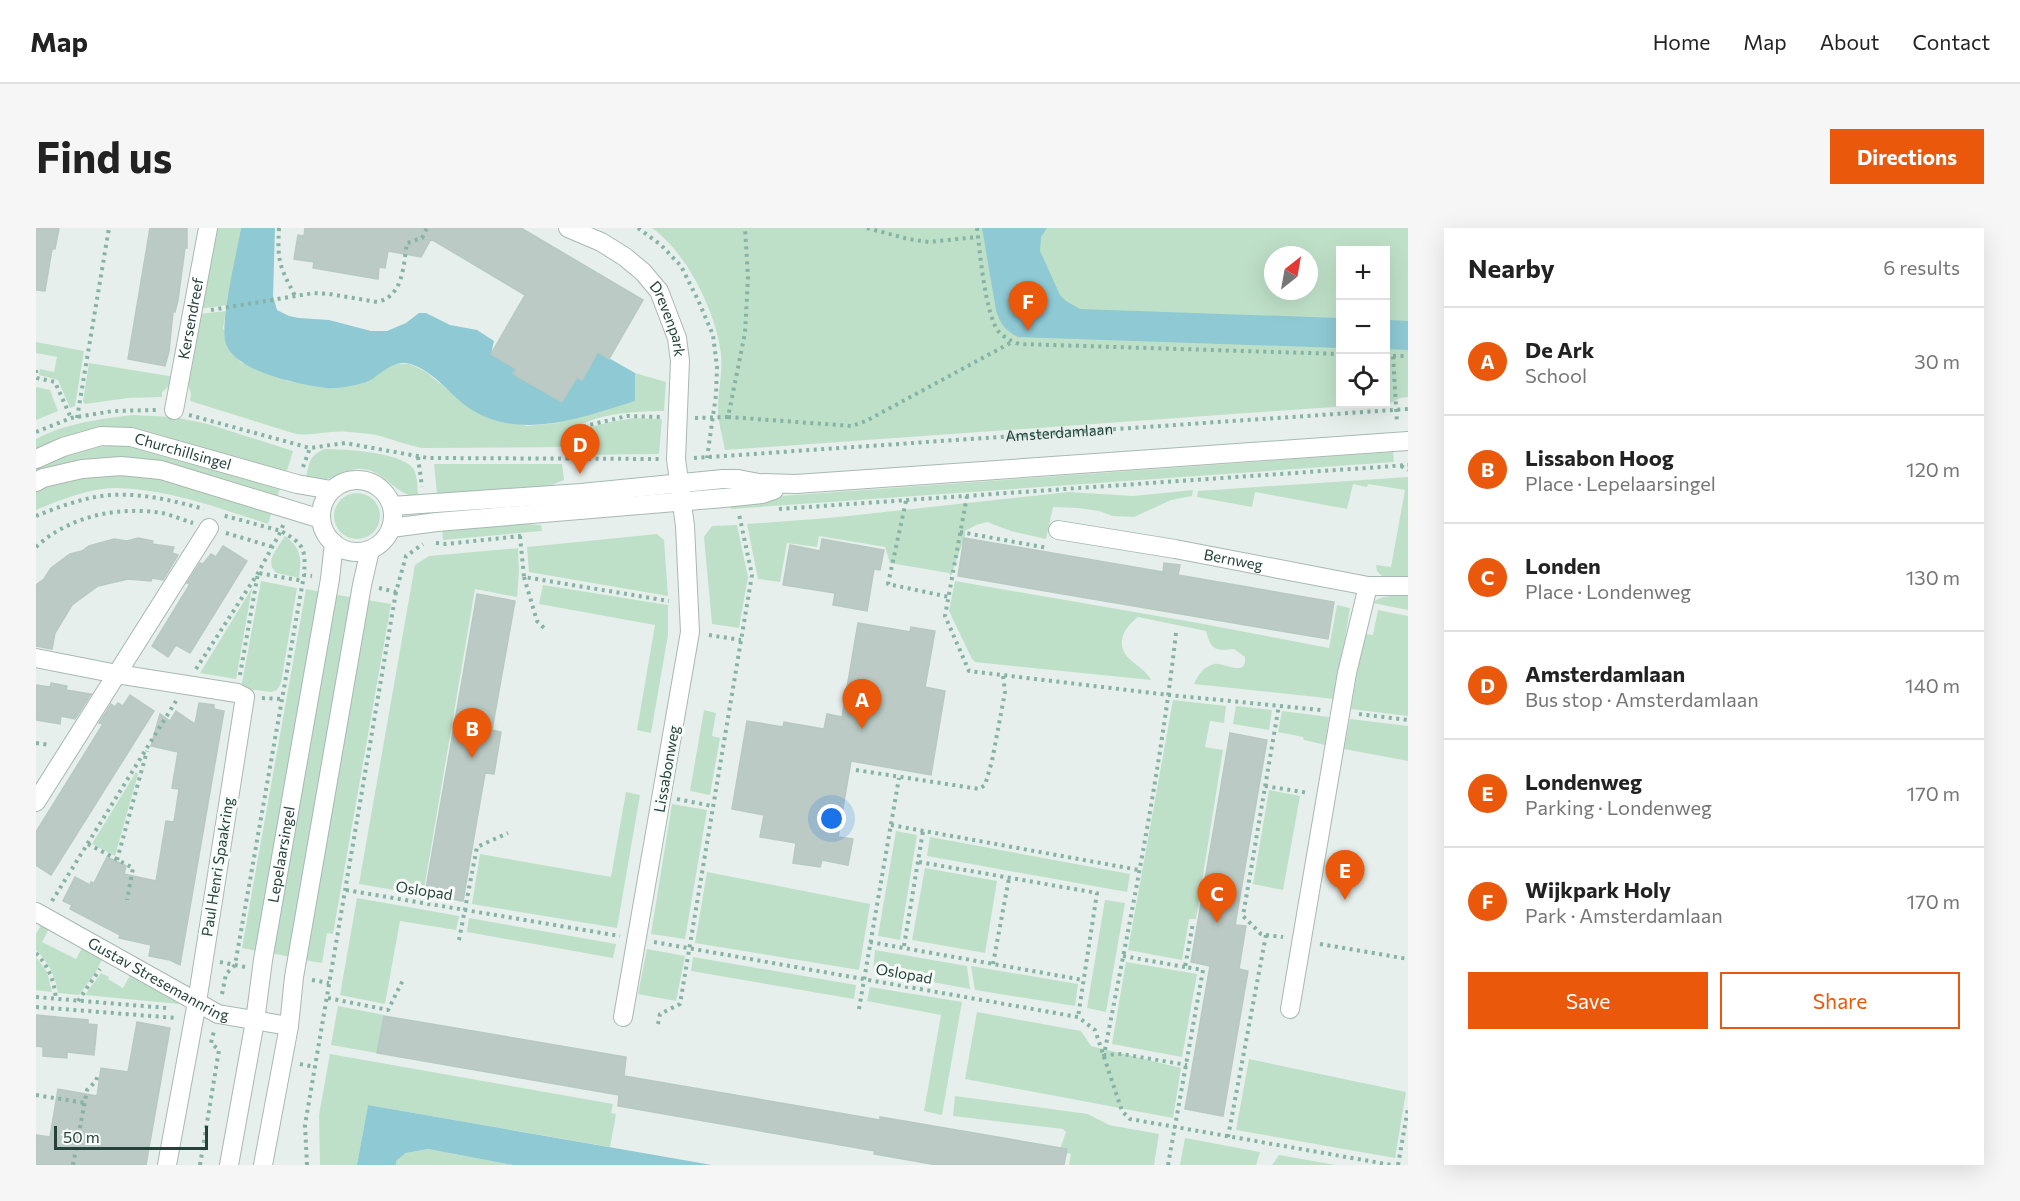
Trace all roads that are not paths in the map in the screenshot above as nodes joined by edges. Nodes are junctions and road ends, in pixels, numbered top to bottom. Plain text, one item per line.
1 (208, 228) edge
2 (568, 228) edge
3 (174, 410) dead end
4 (1408, 441) edge
5 (36, 459) edge
6 (36, 482) edge
7 (796, 484) junction
8 (331, 490) junction
9 (681, 502) junction
10 (392, 506) junction
11 (321, 519) junction
12 (209, 528) road end
13 (391, 528) junction
14 (1058, 530) road end
15 (334, 543) junction
16 (370, 550) junction
17 (1408, 585) edge
18 (1368, 586) junction
19 (36, 658) edge
20 (117, 674) junction
21 (36, 802) edge
22 (40, 913) edge
23 (1290, 1009) dead end
24 (194, 1011) junction
25 (623, 1017) dead end
26 (255, 1021) junction
27 (289, 1026) junction
28 (167, 1165) edge
29 (229, 1165) edge
30 (263, 1165) edge

1 - 3 street, Kersendreef
2 - 9 street, Drevenpark
4 - 7 street
5 - 8 street, Churchillsingel
6 - 11 street, Churchillsingel
7 - 9 street
7 - 9 street
8 - 10 street
8 - 11 street
9 - 10 street
9 - 13 street
9 - 25 street, Lissabonweg
10 - 13 street
11 - 15 street
12 - 20 street
13 - 16 street
14 - 18 street, Bernweg
15 - 16 street
15 - 26 street, Lepelaarsingel
16 - 27 street
17 - 18 street, Bernweg
18 - 23 street
19 - 20 street
20 - 21 street
20 - 24 street, Paul Henri Spaakring
22 - 24 street, Gustav Stresemannring
24 - 26 street, Gustav Stresemannring
24 - 28 street, Paul Henri Spaakring
26 - 27 street, Gustav Stresemannring
26 - 29 street, Lepelaarsingel
27 - 30 street

